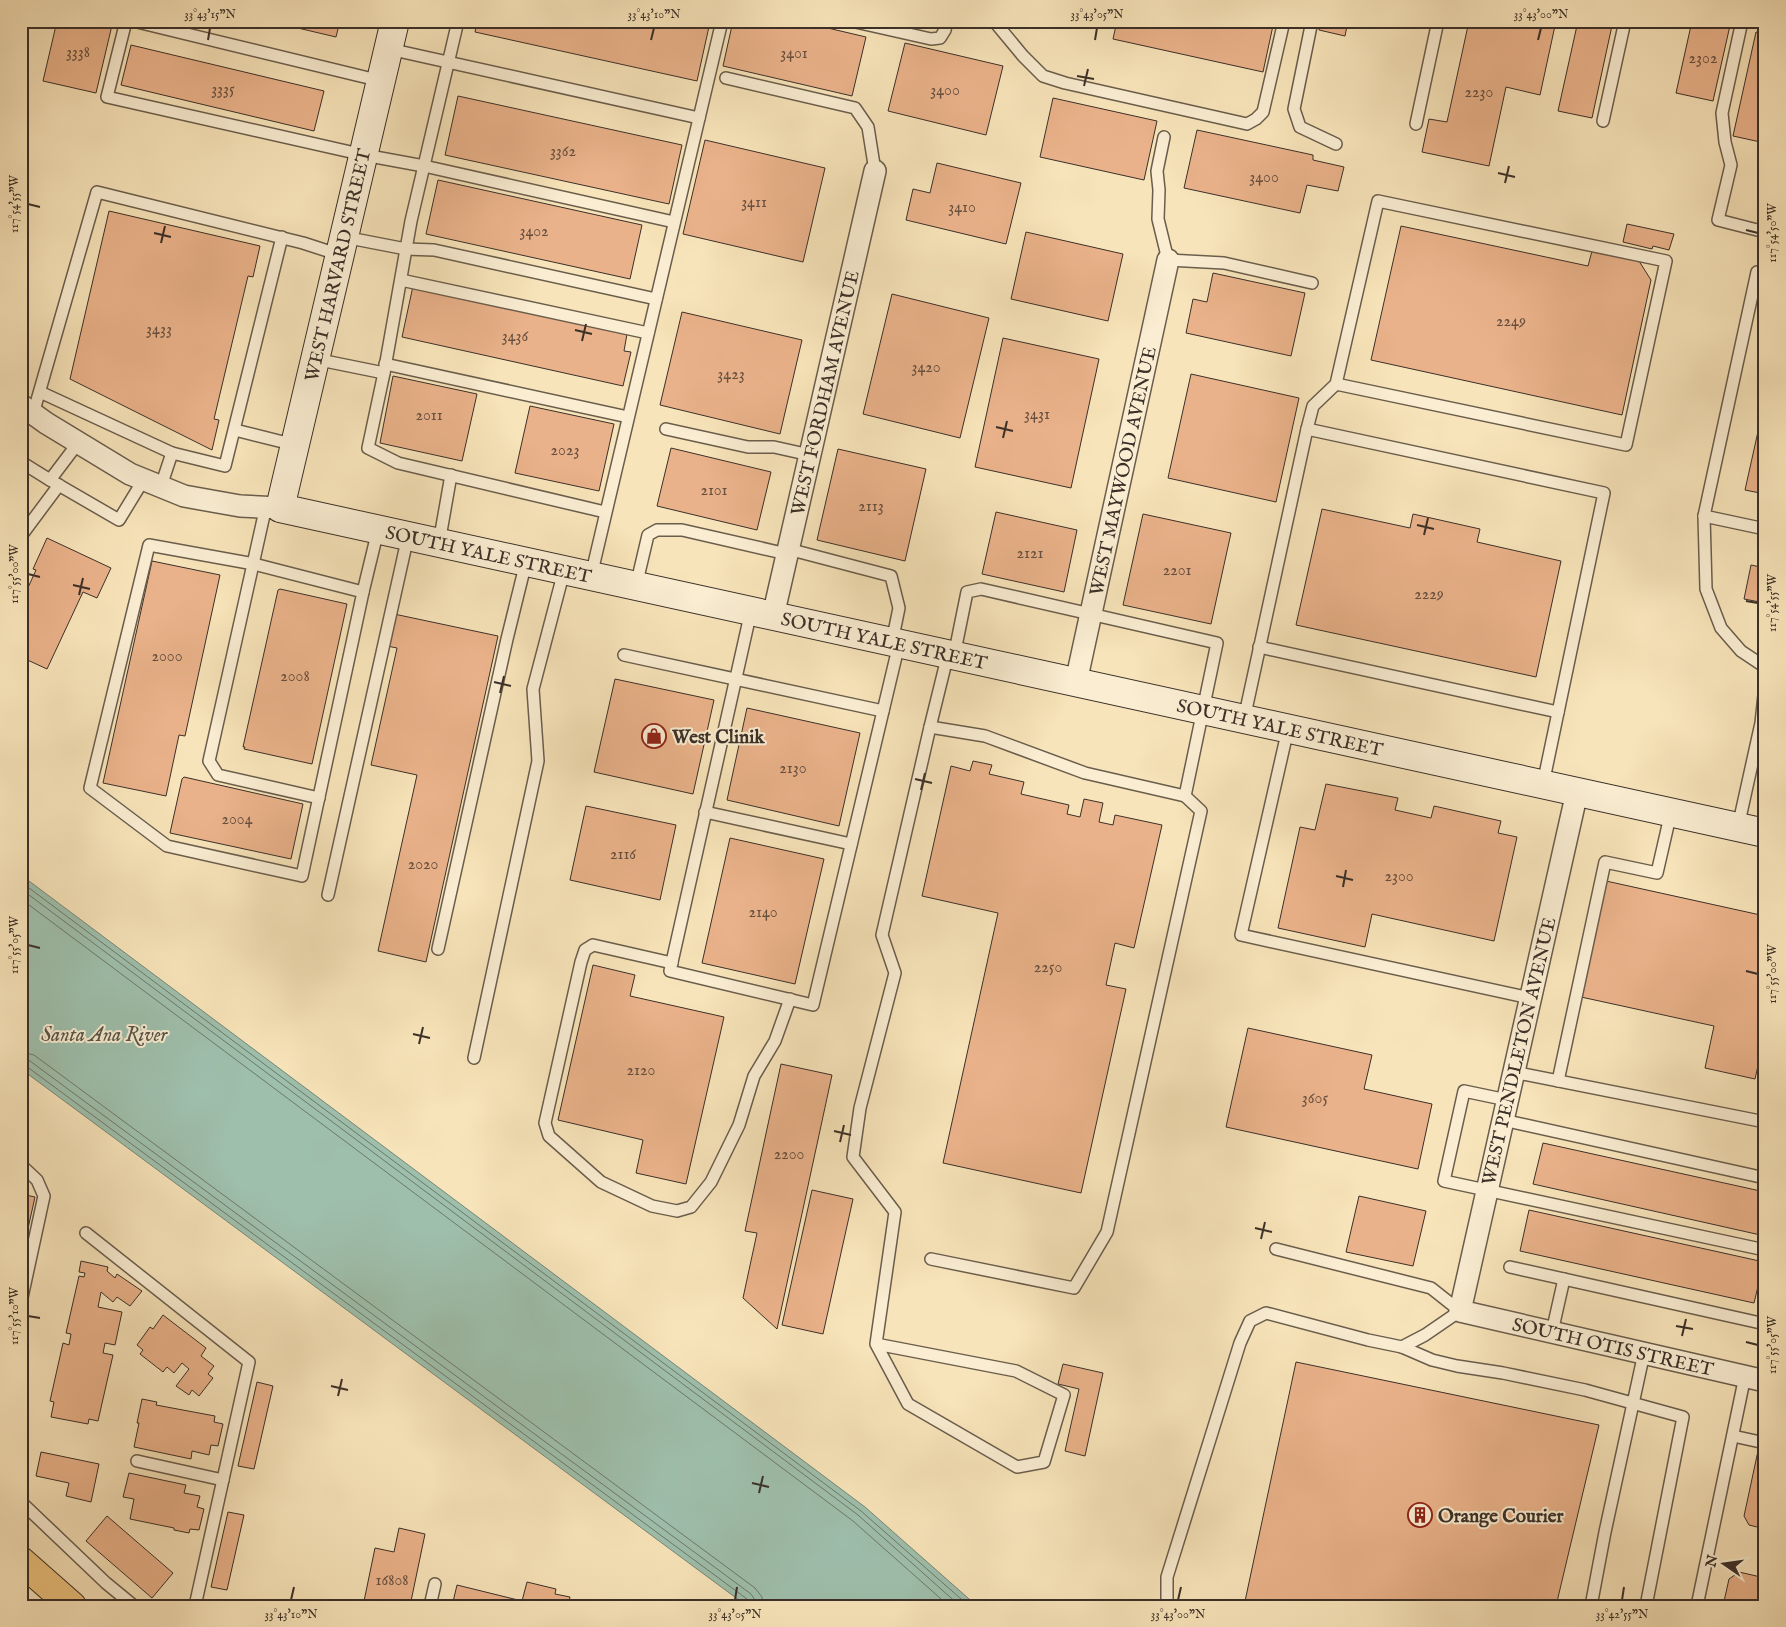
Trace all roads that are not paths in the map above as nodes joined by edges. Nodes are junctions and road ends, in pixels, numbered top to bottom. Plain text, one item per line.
1 (126, 21) edge
2 (133, 21) edge
3 (395, 21) edge
4 (458, 21) edge
5 (722, 21) edge
6 (851, 21) edge
7 (947, 21) edge
8 (994, 21) edge
9 (1284, 21) edge
10 (1312, 21) edge
11 (1438, 21) edge
12 (1625, 21) edge
13 (1742, 21) edge
14 (388, 49) junction
15 (448, 62) junction
16 (726, 78) dead end
17 (381, 81) junction
18 (699, 118) junction
19 (1603, 121) dead end
20 (1416, 124) dead end
21 (1164, 137) dead end
22 (1336, 144) dead end
23 (364, 155) junction
24 (424, 166) junction
25 (875, 170) joint
26 (674, 222) junction
27 (1765, 232) edge
28 (282, 237) junction
29 (342, 246) junction
30 (406, 249) junction
31 (1168, 260) junction
32 (1765, 274) edge
33 (401, 280) junction
34 (1312, 283) dead end
35 (656, 299) junction
36 (648, 333) junction
37 (315, 359) junction
38 (385, 369) junction
39 (1336, 384) junction
40 (40, 392) junction
41 (27, 410) edge
42 (628, 417) junction
43 (1307, 429) junction
44 (235, 430) junction
45 (666, 430) dead end
46 (78, 443) junction
47 (295, 445) junction
48 (172, 453) junction
49 (810, 455) junction
50 (21, 462) edge
51 (451, 475) junction
52 (54, 483) junction
53 (153, 483) junction
54 (273, 507) junction
55 (605, 512) junction
56 (1704, 516) junction
57 (1765, 529) edge
58 (378, 530) junction
59 (21, 536) edge
60 (408, 536) junction
61 (439, 543) junction
62 (787, 552) junction
63 (526, 562) junction
64 (254, 564) junction
65 (564, 571) junction
66 (591, 576) junction
67 (636, 586) junction
68 (362, 592) junction
69 (762, 614) junction
70 (1090, 615) junction
71 (895, 643) junction
72 (1259, 647) junction
73 (624, 655) dead end
74 (951, 655) junction
75 (1765, 667) edge
76 (735, 679) junction
77 (1076, 682) junction
78 (1765, 686) edge
79 (1204, 710) junction
80 (883, 711) junction
81 (1558, 712) junction
82 (1244, 719) junction
83 (930, 727) junction
84 (1288, 729) junction
85 (1543, 785) junction
86 (1577, 792) junction
87 (1185, 796) junction
88 (318, 798) junction
89 (705, 812) junction
90 (1671, 812) junction
91 (1738, 827) junction
92 (1765, 833) edge
93 (851, 844) junction
94 (328, 895) dead end
95 (438, 949) dead end
96 (672, 963) junction
97 (1530, 998) junction
98 (790, 1000) junction
99 (474, 1058) dead end
100 (1513, 1072) junction
101 (1558, 1081) junction
102 (1505, 1110) junction
103 (1765, 1122) edge
104 (21, 1166) edge
105 (1765, 1178) edge
106 (1487, 1192) junction
107 (86, 1233) dead end
108 (1276, 1249) dead end
109 (1765, 1250) edge
110 (931, 1259) dead end
111 (1510, 1267) dead end
112 (1564, 1279) junction
113 (21, 1302) edge
114 (1460, 1311) junction
115 (1765, 1324) edge
116 (1552, 1332) junction
117 (876, 1344) junction
118 (1402, 1347) junction
119 (1644, 1353) junction
120 (1759, 1377) edge
121 (1634, 1403) junction
122 (1733, 1436) junction
123 (1765, 1443) edge
124 (137, 1461) dead end
125 (223, 1480) junction
126 (21, 1502) edge
127 (21, 1561) edge
128 (435, 1584) dead end
129 (72, 1606) edge
130 (134, 1606) edge
131 (194, 1606) edge
132 (430, 1606) edge
133 (1167, 1606) edge
134 (1591, 1606) edge
135 (1646, 1606) edge
136 (1698, 1606) edge

1 - 23 lane
2 - 17 lane
3 - 14 street, WEST HARVARD STREET
4 - 15 lane
5 - 18 lane
6 - 7 lane
8 - 9 lane
10 - 22 lane
11 - 20 lane
12 - 19 lane
13 - 27 lane
14 - 15 lane
14 - 17 street, WEST HARVARD STREET
15 - 18 lane
15 - 24 lane
16 - 25 lane
17 - 23 street, WEST HARVARD STREET
18 - 26 lane
21 - 31 lane
23 - 24 lane
23 - 29 street, WEST HARVARD STREET
24 - 26 lane
24 - 30 lane
25 - 49 street, WEST FORDHAM AVENUE
26 - 35 lane
28 - 29 lane
28 - 40 lane
28 - 44 lane
29 - 30 lane
29 - 37 street, WEST HARVARD STREET
30 - 33 lane
30 - 35 lane
31 - 34 lane
31 - 70 street, WEST MAYWOOD AVENUE
32 - 56 lane
33 - 36 lane
33 - 38 lane
35 - 36 lane
36 - 42 lane
37 - 38 lane
37 - 47 street, WEST HARVARD STREET
38 - 42 lane
38 - 51 lane
39 - 39 lane
39 - 43 lane
40 - 41 lane
40 - 48 lane
41 - 46 street, SOUTH YALE STREET
42 - 55 lane
43 - 72 lane
43 - 81 lane
44 - 47 lane
44 - 48 lane
45 - 49 lane
46 - 52 lane
46 - 53 street, SOUTH YALE STREET
47 - 54 street, WEST HARVARD STREET
48 - 53 lane
49 - 62 street, WEST FORDHAM AVENUE
50 - 52 lane
51 - 55 lane
51 - 61 lane
52 - 53 lane
52 - 59 lane
53 - 54 street, SOUTH YALE STREET
54 - 58 street, SOUTH YALE STREET
54 - 64 lane
55 - 66 lane
56 - 57 lane
56 - 75 lane
58 - 60 street, SOUTH YALE STREET
58 - 68 lane
60 - 61 street, SOUTH YALE STREET
60 - 94 lane
61 - 63 street, SOUTH YALE STREET
62 - 67 lane
62 - 69 street, WEST FORDHAM AVENUE
62 - 71 lane
63 - 65 street, SOUTH YALE STREET
63 - 95 lane
64 - 68 lane
64 - 88 lane
64 - 88 lane
65 - 66 street, SOUTH YALE STREET
65 - 99 lane
66 - 67 street, SOUTH YALE STREET
67 - 69 street, SOUTH YALE STREET
68 - 88 lane
69 - 71 street, SOUTH YALE STREET
69 - 76 lane
70 - 74 lane
70 - 77 street, WEST MAYWOOD AVENUE
70 - 79 lane
71 - 74 street, SOUTH YALE STREET
71 - 80 lane
72 - 81 lane
72 - 82 lane
73 - 76 lane
74 - 77 street, SOUTH YALE STREET
74 - 83 lane
76 - 80 lane
76 - 89 lane
77 - 79 street, SOUTH YALE STREET
78 - 91 lane
79 - 82 street, SOUTH YALE STREET
79 - 87 lane
80 - 93 lane
81 - 85 lane
82 - 84 street, SOUTH YALE STREET
83 - 87 lane
83 - 117 lane
84 - 85 street, SOUTH YALE STREET
84 - 97 lane
85 - 86 street, SOUTH YALE STREET
86 - 90 street, SOUTH YALE STREET
86 - 97 street, WEST PENDLETON AVENUE
87 - 110 lane
89 - 93 lane
89 - 96 lane
90 - 91 street, SOUTH YALE STREET
90 - 101 lane
91 - 92 street, SOUTH YALE STREET
93 - 98 lane
96 - 98 lane
96 - 98 lane
97 - 100 street, WEST PENDLETON AVENUE
100 - 101 lane
100 - 102 street, WEST PENDLETON AVENUE
101 - 103 lane
102 - 105 lane
102 - 106 street, WEST PENDLETON AVENUE
102 - 106 lane
104 - 113 lane
106 - 109 lane
106 - 114 street, WEST PENDLETON AVENUE
107 - 125 lane
108 - 114 lane
111 - 112 lane
112 - 115 lane
112 - 116 lane
114 - 116 street, SOUTH OTIS STREET
114 - 118 lane
116 - 119 street, SOUTH OTIS STREET
117 - 117 lane
118 - 121 lane
118 - 133 lane
119 - 120 street, SOUTH OTIS STREET
119 - 121 lane
120 - 122 lane
121 - 134 lane
121 - 135 lane
122 - 123 lane
122 - 136 lane
124 - 125 lane
125 - 131 lane
126 - 130 lane
127 - 129 main road
128 - 132 lane

